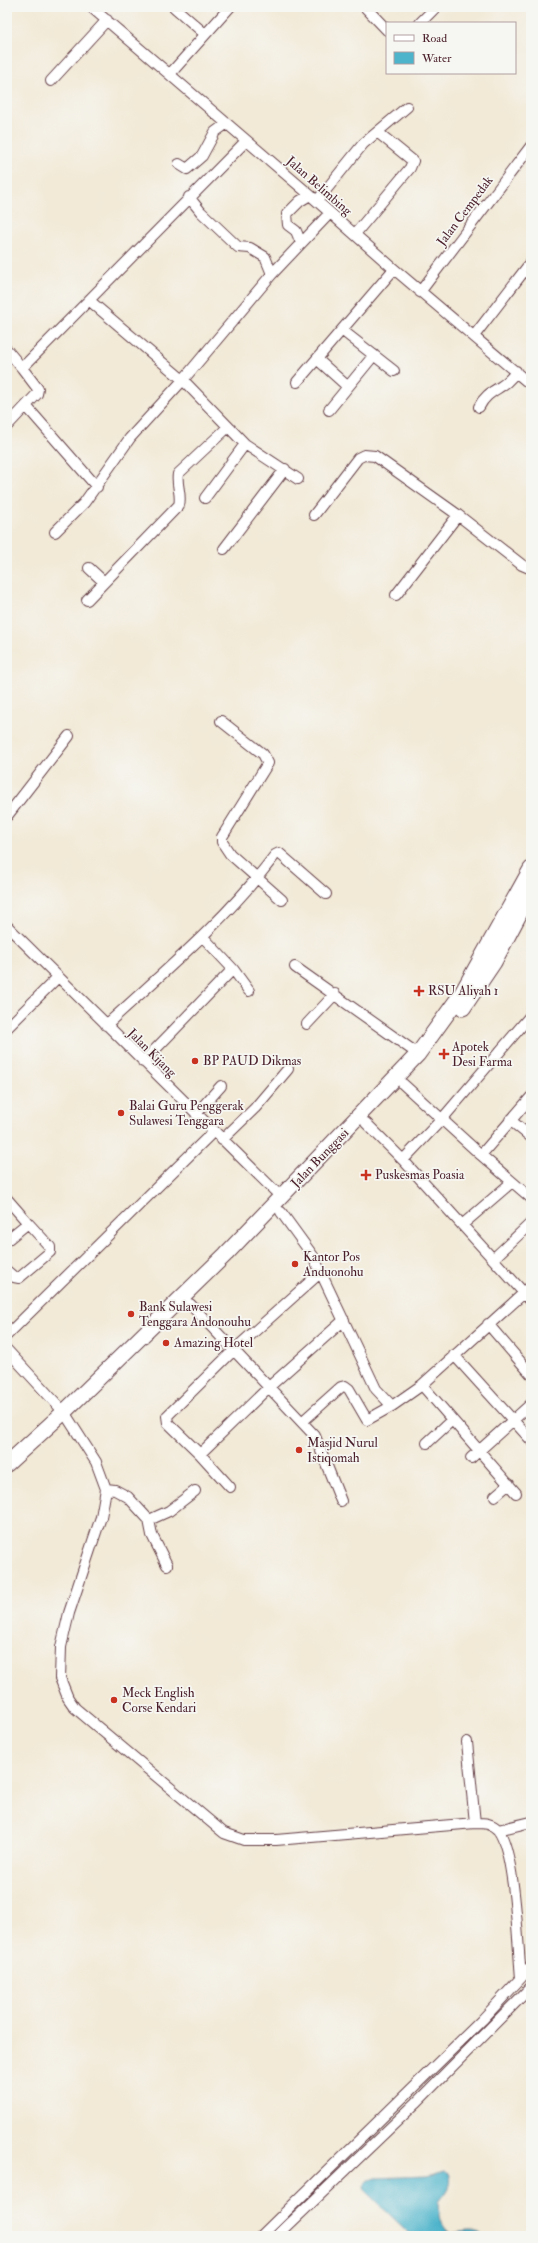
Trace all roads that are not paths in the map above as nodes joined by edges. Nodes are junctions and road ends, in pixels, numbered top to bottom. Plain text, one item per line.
1 (90, 7) edge
2 (174, 7) edge
3 (230, 7) edge
4 (365, 7) edge
5 (436, 7) edge
6 (108, 20) junction
7 (421, 22) edge
8 (386, 29) edge
9 (205, 34) junction
10 (170, 74) junction
11 (51, 81) dead end
12 (407, 107) dead end
13 (226, 124) junction
14 (381, 135) dead end
15 (246, 141) junction
16 (531, 146) edge
17 (180, 164) dead end
18 (189, 197) junction
19 (314, 198) junction
20 (330, 213) junction
21 (355, 234) junction
22 (301, 243) junction
23 (531, 262) edge
24 (394, 270) junction
25 (272, 274) junction
26 (420, 292) junction
27 (90, 301) junction
28 (343, 331) junction
29 (474, 336) junction
30 (8, 355) edge
31 (374, 355) junction
32 (318, 360) junction
33 (22, 368) junction
34 (394, 371) dead end
35 (516, 371) junction
36 (183, 380) junction
37 (297, 382) dead end
38 (531, 385) edge
39 (348, 387) junction
40 (27, 407) junction
41 (479, 407) dead end
42 (329, 410) dead end
43 (7, 426) edge
44 (227, 428) junction
45 (245, 444) junction
46 (285, 469) junction
47 (298, 479) dead end
48 (96, 487) junction
49 (205, 498) dead end
50 (314, 515) dead end
51 (458, 515) junction
52 (55, 532) dead end
53 (224, 549) dead end
54 (531, 566) edge
55 (89, 568) dead end
56 (104, 582) junction
57 (396, 594) dead end
58 (86, 600) dead end
59 (221, 721) dead end
60 (69, 736) dead end
61 (7, 816) edge
62 (531, 869) edge
63 (257, 879) junction
64 (531, 892) edge
65 (326, 894) dead end
66 (282, 900) dead end
67 (7, 926) edge
68 (203, 937) junction
69 (496, 943) junction
70 (488, 959) junction
71 (295, 967) dead end
72 (233, 969) junction
73 (58, 977) junction
74 (250, 991) dead end
75 (335, 994) junction
76 (531, 1015) edge
77 (307, 1024) dead end
78 (106, 1025) junction
79 (7, 1028) edge
80 (418, 1054) junction
81 (142, 1062) junction
82 (288, 1069) dead end
83 (404, 1084) junction
84 (221, 1086) dead end
85 (531, 1097) edge
86 (196, 1114) junction
87 (443, 1118) junction
88 (510, 1120) junction
89 (366, 1123) junction
90 (214, 1131) junction
91 (531, 1137) edge
92 (222, 1140) junction
93 (343, 1141) junction
94 (481, 1155) junction
95 (403, 1160) junction
96 (512, 1182) junction
97 (531, 1198) edge
98 (7, 1199) edge
99 (281, 1205) junction
100 (28, 1222) junction
101 (531, 1223) edge
102 (462, 1225) junction
103 (7, 1240) edge
104 (493, 1259) junction
105 (7, 1271) edge
106 (321, 1272) junction
107 (527, 1289) edge
108 (531, 1301) edge
109 (190, 1304) junction
110 (344, 1320) junction
111 (488, 1324) junction
112 (7, 1335) edge
113 (7, 1350) edge
114 (234, 1350) junction
115 (454, 1355) junction
116 (531, 1374) edge
117 (422, 1385) junction
118 (270, 1386) junction
119 (531, 1404) edge
120 (392, 1406) junction
121 (66, 1415) junction
122 (452, 1420) junction
123 (513, 1420) junction
124 (302, 1422) junction
125 (531, 1440) edge
126 (427, 1443) dead end
127 (479, 1450) junction
128 (200, 1454) junction
129 (471, 1458) dead end
130 (7, 1464) edge
131 (7, 1475) edge
132 (509, 1484) junction
133 (230, 1487) dead end
134 (106, 1489) junction
135 (195, 1491) dead end
136 (516, 1493) dead end
137 (494, 1496) dead end
138 (341, 1501) dead end
139 (149, 1520) junction
140 (167, 1565) dead end
141 (466, 1742) dead end
142 (531, 1822) edge
143 (475, 1823) junction
144 (498, 1830) junction
145 (531, 1967) edge
146 (521, 1978) junction
147 (531, 1987) edge
148 (482, 2020) junction
149 (492, 2028) junction
150 (280, 2232) edge
151 (264, 2233) edge

1 - 6 street, Jalan Belimbing
2 - 9 street
3 - 9 street
4 - 8 street
5 - 7 street
6 - 10 street, Jalan Belimbing
6 - 11 street
9 - 10 street
10 - 13 street, Jalan Belimbing
12 - 19 street
13 - 15 street, Jalan Belimbing
13 - 17 street
14 - 21 street
15 - 18 street
15 - 19 street, Jalan Belimbing
16 - 26 street, Jalan Cempedak
18 - 25 street
18 - 27 street
19 - 20 street, Jalan Belimbing
19 - 22 street
20 - 21 street, Jalan Belimbing
20 - 22 street
21 - 24 street, Jalan Belimbing
22 - 25 street
23 - 29 street
24 - 26 street, Jalan Belimbing
24 - 28 street
25 - 36 street
26 - 29 street, Jalan Belimbing
27 - 33 street
27 - 36 street
28 - 31 street
28 - 32 street
29 - 35 street, Jalan Belimbing
30 - 33 street
31 - 34 street
31 - 39 street
32 - 37 street
32 - 39 street
33 - 40 street
35 - 38 street, Jalan Belimbing
35 - 41 street
36 - 44 street
36 - 48 street
39 - 42 street
40 - 43 street
40 - 48 street
44 - 45 street
44 - 56 street
45 - 46 street
45 - 49 street
46 - 47 street
46 - 53 street
48 - 52 street
50 - 51 street
51 - 54 street
51 - 57 street
55 - 56 street
56 - 58 street
59 - 63 street
60 - 61 street
62 - 69 highway, Jalan Bunggasi
63 - 65 street
63 - 66 street
63 - 68 street
64 - 69 highway, Jalan Bunggasi
67 - 73 street, Jalan Kijang
68 - 72 street
68 - 78 street
69 - 70 highway, Jalan Bunggasi
70 - 80 highway, Jalan Bunggasi
70 - 83 highway, Jalan Bunggasi
71 - 75 street
72 - 74 street
72 - 81 street
73 - 78 street, Jalan Kijang
73 - 79 street
75 - 77 street
75 - 80 street
76 - 87 street
78 - 81 street, Jalan Kijang
80 - 93 highway, Jalan Bunggasi
81 - 86 street, Jalan Kijang
82 - 92 street
83 - 87 street
83 - 89 highway, Jalan Bunggasi
84 - 86 street
85 - 88 street
86 - 90 street, Jalan Kijang
87 - 94 street
87 - 95 street
88 - 91 street
88 - 94 street
89 - 93 highway, Jalan Bunggasi
89 - 95 street
90 - 92 street, Jalan Kijang
90 - 112 street
92 - 99 street, Jalan Kijang
93 - 99 highway, Jalan Bunggasi
94 - 96 street
95 - 102 street
96 - 97 street
96 - 102 street
98 - 100 street
99 - 106 street, Jalan Kijang
99 - 109 highway, Jalan Bunggasi
99 - 121 highway, Jalan Bunggasi
100 - 103 street
100 - 105 street
101 - 104 street
102 - 104 street
104 - 107 street
106 - 110 street, Jalan Kijang
106 - 114 street
107 - 108 street
107 - 111 street
109 - 114 street
109 - 121 highway, Jalan Bunggasi
110 - 118 street
110 - 120 street, Jalan Kijang
111 - 115 street
111 - 116 street
113 - 121 street
114 - 118 street
114 - 128 street
115 - 117 street
115 - 123 street
117 - 120 street
117 - 122 street
118 - 124 street
118 - 128 street
119 - 123 street
120 - 124 street
121 - 130 highway
121 - 131 highway
121 - 134 street
122 - 126 street
122 - 127 street
123 - 125 street
123 - 127 street
124 - 138 street
127 - 129 street
127 - 132 street
128 - 133 street
132 - 136 street
132 - 137 street
134 - 139 street
134 - 143 street
135 - 139 street
139 - 140 street
141 - 143 street
142 - 144 street
143 - 144 street
144 - 146 street
145 - 146 street
146 - 148 street
147 - 149 street
148 - 149 street
148 - 151 street
149 - 150 street

